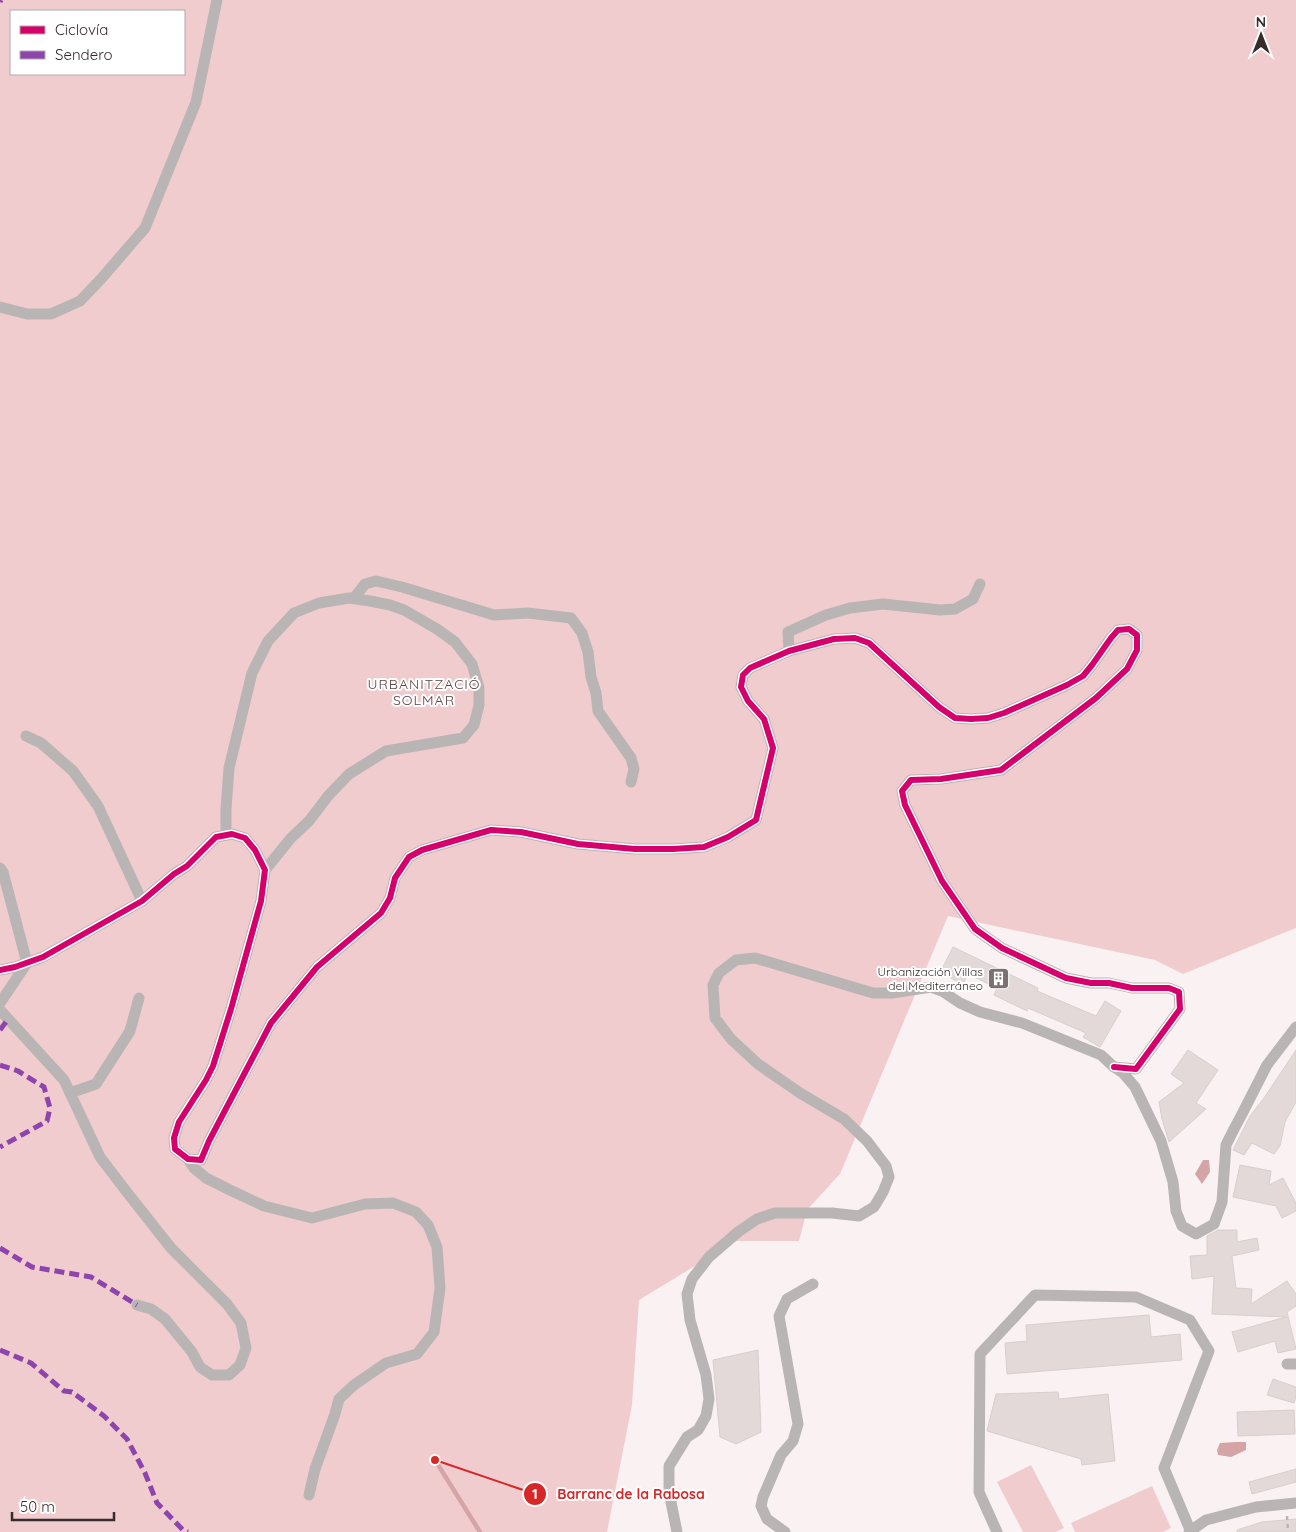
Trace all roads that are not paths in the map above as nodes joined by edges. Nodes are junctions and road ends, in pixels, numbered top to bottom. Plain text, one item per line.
1 (217, 0) edge
2 (0, 307) edge
3 (980, 584) dead end
4 (354, 598) junction
5 (789, 651) junction
6 (26, 736) dead end
7 (631, 782) dead end
8 (226, 835) junction
9 (0, 868) edge
10 (265, 870) junction
11 (142, 900) junction
12 (27, 963) junction
13 (0, 970) edge
14 (139, 998) dead end
15 (0, 1002) edge
16 (0, 1010) edge
17 (1296, 1028) edge
18 (1114, 1067) junction
19 (70, 1093) junction
20 (188, 1159) junction
21 (812, 1284) dead end
22 (138, 1305) dead end
23 (309, 1494) dead end
24 (1291, 1504) edge
25 (677, 1532) edge
26 (785, 1532) edge
27 (997, 1532) edge
28 (1190, 1532) edge

1 - 2 street
3 - 5 street
4 - 7 street
4 - 8 street
4 - 10 street
5 - 18 street
5 - 20 street
6 - 11 street
8 - 10 street
8 - 11 street
9 - 12 street
10 - 20 street
11 - 12 street
12 - 13 street
12 - 15 street
14 - 19 street
16 - 19 street
17 - 18 street
18 - 25 street
19 - 22 street
20 - 23 street
21 - 26 street
24 - 28 street
27 - 28 street

